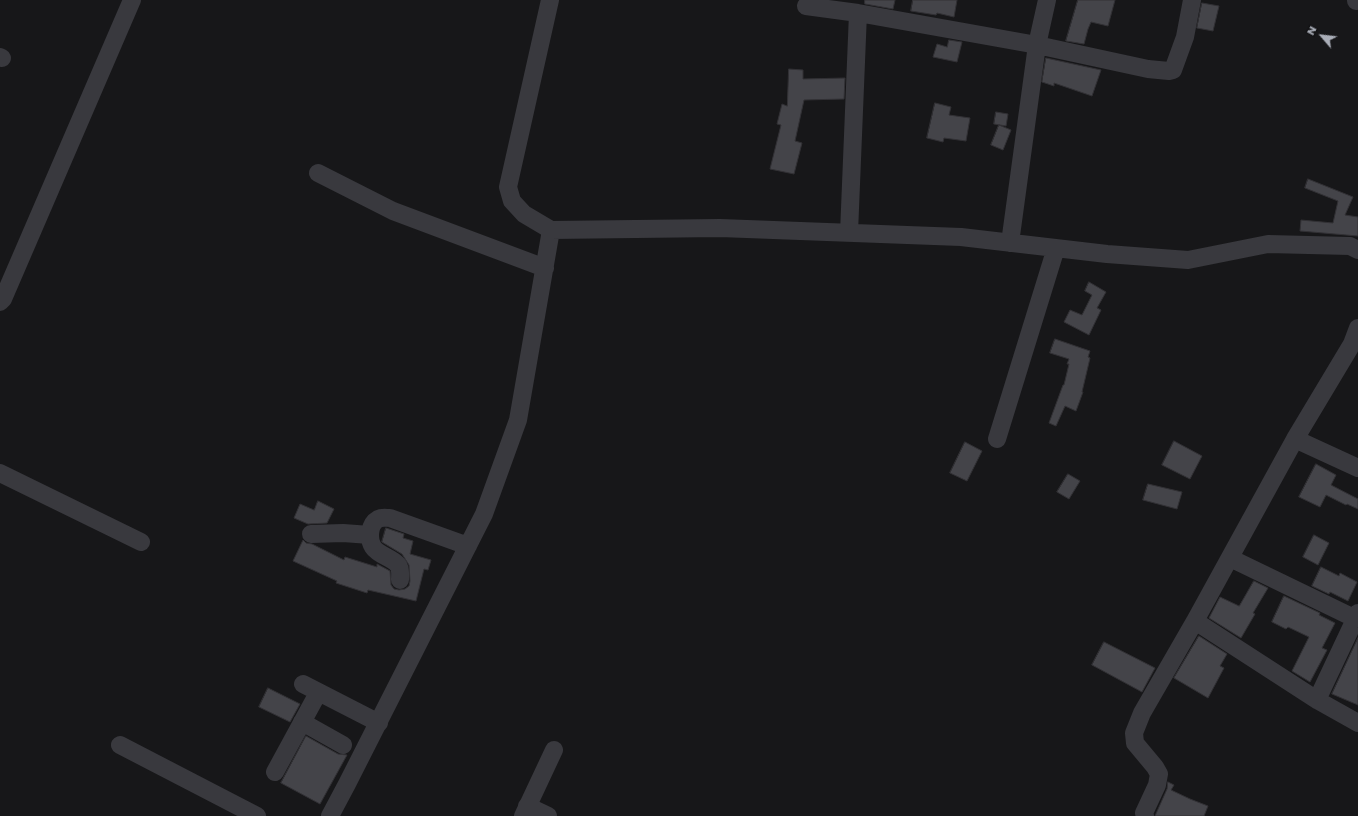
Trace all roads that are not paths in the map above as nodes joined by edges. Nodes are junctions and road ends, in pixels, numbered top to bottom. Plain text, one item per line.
1 (132, 0) edge
2 (550, 0) edge
3 (1047, 0) edge
4 (1192, 0) edge
5 (806, 6) dead end
6 (858, 13) junction
7 (1037, 45) junction
8 (318, 173) dead end
9 (551, 230) junction
10 (849, 233) junction
11 (1010, 243) junction
12 (1056, 248) junction
13 (1358, 250) edge
14 (545, 268) junction
15 (0, 302) edge
16 (1358, 328) edge
17 (997, 439) dead end
18 (1295, 439) junction
19 (1358, 468) edge
20 (0, 474) edge
21 (311, 534) dead end
22 (370, 535) junction
23 (141, 542) dead end
24 (468, 546) junction
25 (1230, 558) junction
26 (400, 580) dead end
27 (1357, 616) edge
28 (1195, 621) junction
29 (1317, 700) junction
30 (302, 722) junction
31 (379, 722) junction
32 (1358, 723) edge
33 (120, 744) dead end
34 (344, 745) dead end
35 (554, 750) dead end
36 (275, 772) dead end
37 (525, 811) edge
38 (257, 816) edge
39 (330, 816) edge
40 (548, 816) edge
41 (1145, 816) edge

1 - 15 street
2 - 9 street
3 - 7 street
4 - 7 street
5 - 6 street
6 - 7 street
6 - 10 street
7 - 11 street
8 - 14 street
9 - 10 street
9 - 14 street
10 - 11 street
11 - 12 street
12 - 13 street
12 - 17 street
14 - 24 street
16 - 18 street
18 - 19 street
18 - 25 street
20 - 23 street
21 - 22 street
22 - 24 street
22 - 26 street
24 - 31 street
25 - 27 street
25 - 28 street
27 - 29 street
28 - 29 street
28 - 41 street
29 - 32 street
30 - 31 street
30 - 34 street
30 - 36 street
31 - 39 street
33 - 38 street
35 - 37 street
37 - 40 street

